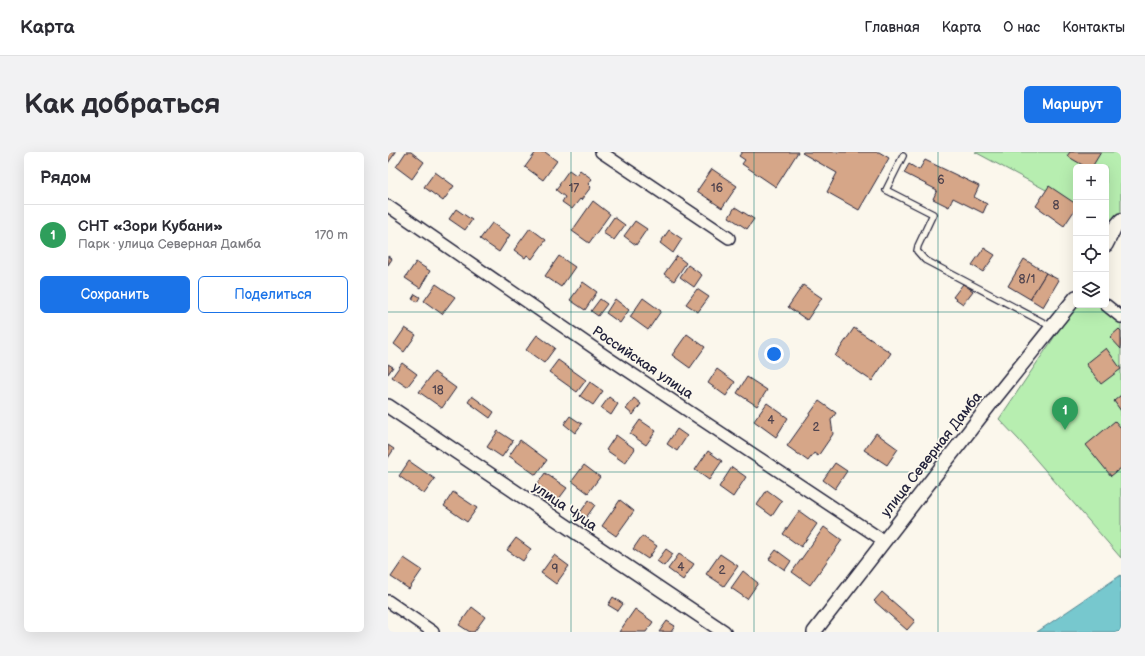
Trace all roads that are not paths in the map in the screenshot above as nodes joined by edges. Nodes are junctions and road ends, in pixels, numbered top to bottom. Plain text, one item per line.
1 (601, 152) edge
2 (903, 156) dead end
3 (388, 206) edge
4 (1118, 223) edge
5 (730, 238) dead end
6 (1109, 240) edge
7 (1073, 300) edge
8 (1109, 307) edge
9 (1121, 317) edge
10 (1052, 327) junction
11 (388, 406) edge
12 (884, 541) junction
13 (388, 601) edge
14 (433, 632) edge
15 (724, 632) edge
16 (814, 632) edge

1 - 5 street
2 - 10 lane
3 - 12 street, Российская улица
4 - 6 street
7 - 10 street, улица Северная Дамба
8 - 9 street
10 - 12 street, улица Северная Дамба
11 - 15 street, улица Чуца
12 - 16 street, улица Северная Дамба
13 - 14 street

